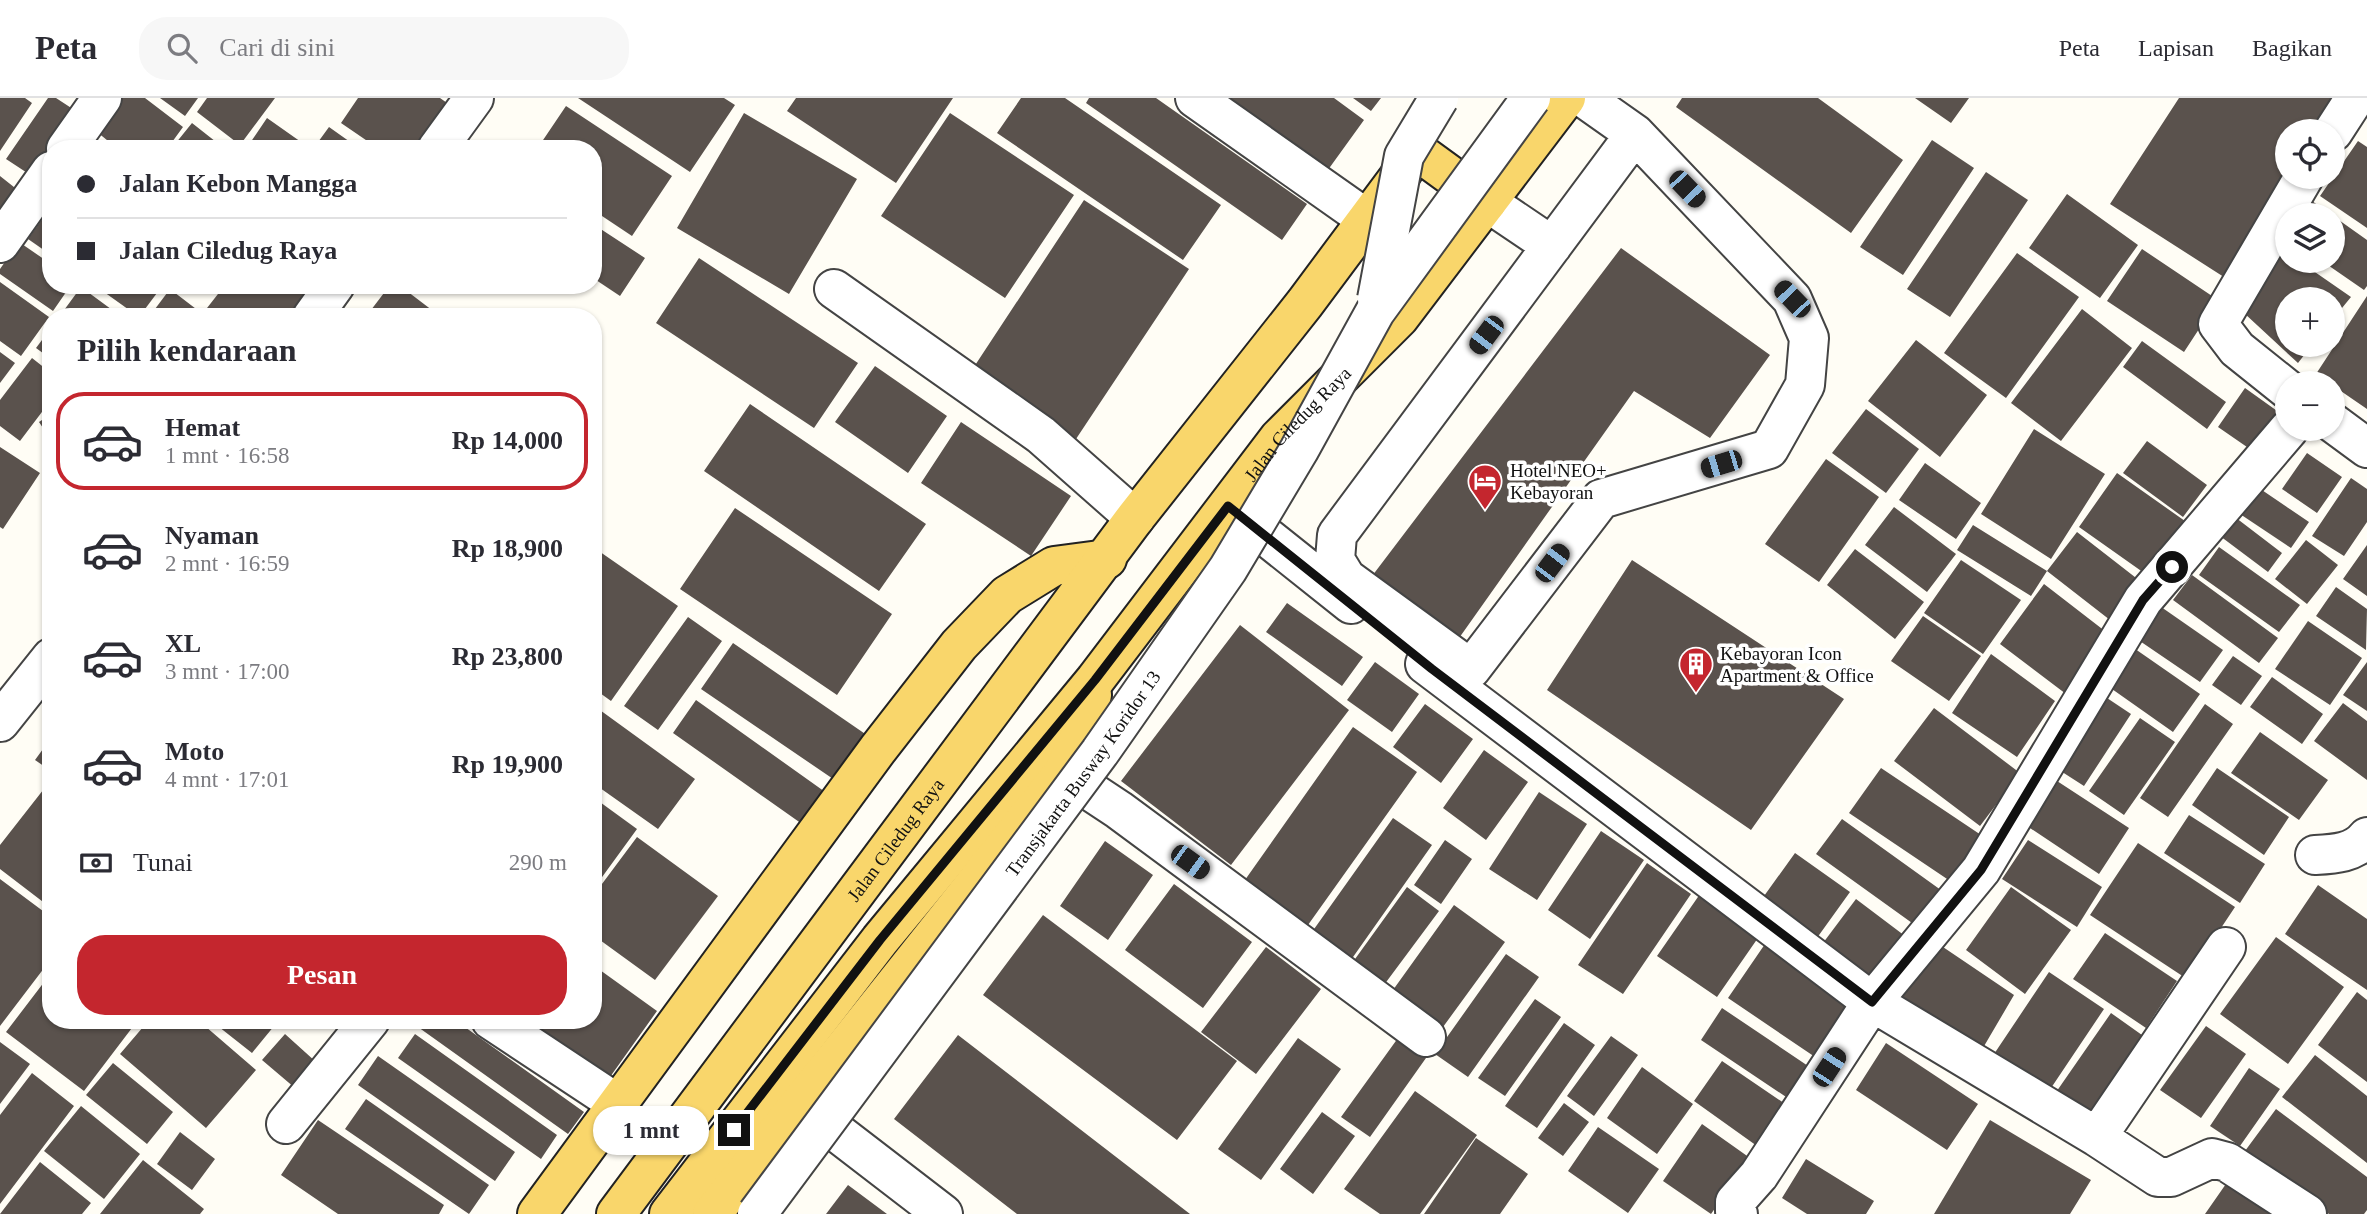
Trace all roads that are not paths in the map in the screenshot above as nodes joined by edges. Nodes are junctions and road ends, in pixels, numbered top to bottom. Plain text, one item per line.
1 (102, 98) edge
2 (474, 98) edge
3 (1195, 98) edge
4 (1439, 98) edge
5 (1457, 98) edge
6 (1531, 98) edge
7 (1566, 98) edge
8 (1584, 98) edge
9 (2355, 98) edge
10 (2341, 119) edge
11 (1635, 134) junction
12 (72, 140) edge
13 (444, 140) edge
14 (1418, 151) junction
15 (42, 184) edge
16 (2297, 189) edge
17 (1487, 202) junction
18 (1368, 220) junction
19 (0, 243) edge
20 (1552, 246) junction
21 (834, 289) dead end
22 (1375, 312) junction
23 (2275, 379) edge
24 (2345, 432) edge
25 (2279, 441) edge
26 (2367, 448) edge
27 (1228, 506) junction
28 (1135, 518) junction
29 (1107, 559) junction
30 (42, 679) edge
31 (1095, 680) junction
32 (0, 722) edge
33 (1063, 773) junction
34 (2367, 837) edge
35 (2315, 855) dead end
36 (2226, 947) dead end
37 (1872, 1002) junction
38 (363, 1029) edge
39 (505, 1029) edge
40 (1426, 1037) dead end
41 (618, 1104) junction
42 (800, 1104) junction
43 (286, 1124) dead end
44 (2097, 1136) junction
45 (537, 1214) edge
46 (616, 1214) edge
47 (669, 1214) edge
48 (712, 1214) edge
49 (757, 1214) edge
50 (943, 1214) edge
51 (1738, 1214) edge
52 (2307, 1214) edge

1 - 12 street
2 - 13 street
3 - 18 street
4 - 22 street, Transjakarta Busway Koridor 13, bridge
5 - 14 main road, Jalan Ciledug Raya
6 - 22 street, Transjakarta Busway Koridor 13, bridge
7 - 17 main road, Jalan Ciledug Raya
8 - 11 street
9 - 10 street
11 - 20 street
11 - 20 street
14 - 17 main road
14 - 18 main road, Jalan Ciledug Raya
15 - 19 street
16 - 23 street
17 - 20 street
17 - 27 main road, Jalan Ciledug Raya
18 - 28 main road, Jalan Ciledug Raya
21 - 28 street
22 - 49 street, Transjakarta Busway Koridor 13, bridge
24 - 26 street
25 - 37 street
27 - 31 main road, Jalan Ciledug Raya
27 - 37 street
28 - 29 main road, Jalan Ciledug Raya
29 - 41 main road
29 - 46 main road, Jalan Ciledug Raya
30 - 32 street
31 - 33 main road
31 - 47 main road, Jalan Ciledug Raya
33 - 40 street
33 - 42 main road
34 - 35 street
36 - 44 street
37 - 44 street
37 - 51 street
38 - 43 street
39 - 41 street
41 - 45 main road
42 - 48 main road
42 - 50 street
44 - 52 street

